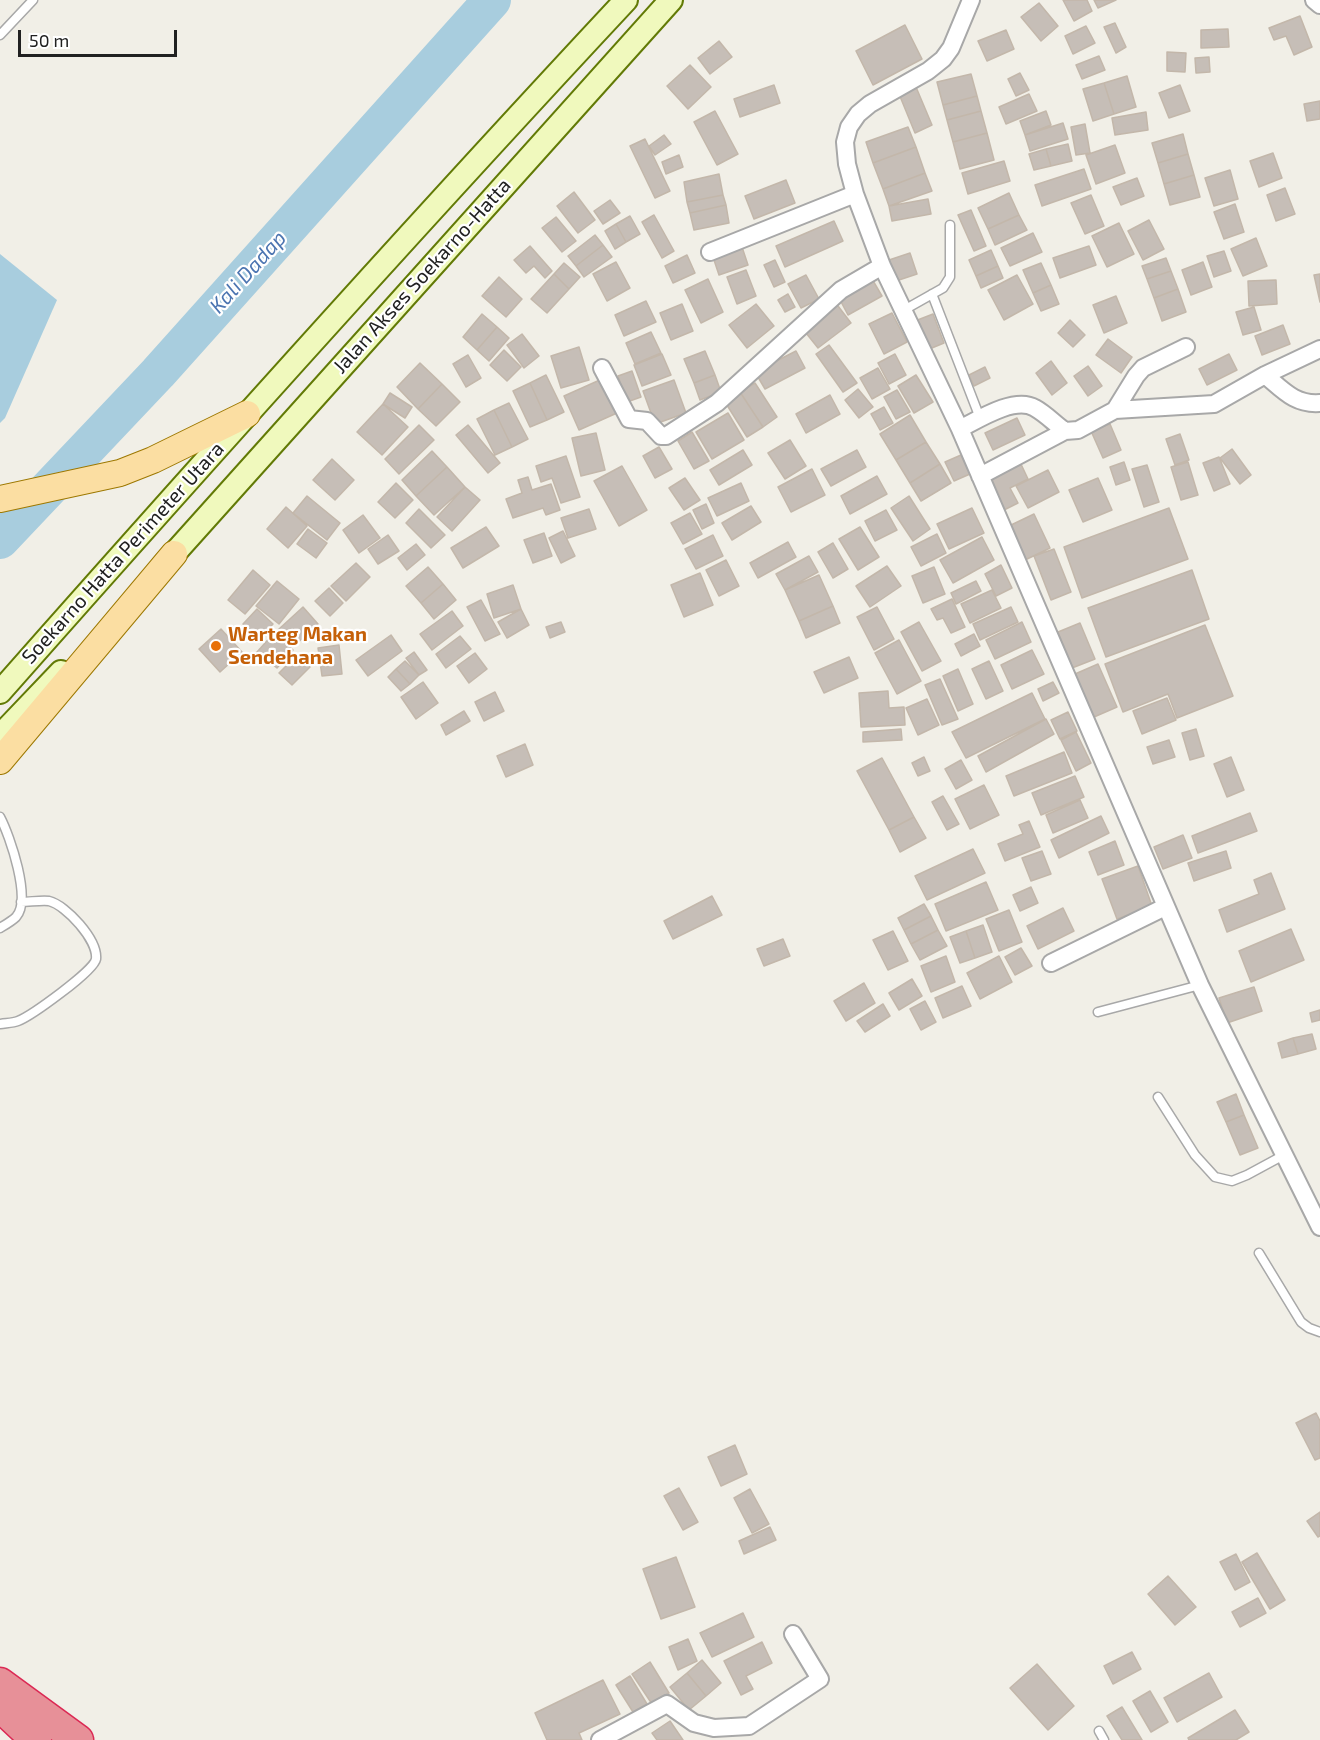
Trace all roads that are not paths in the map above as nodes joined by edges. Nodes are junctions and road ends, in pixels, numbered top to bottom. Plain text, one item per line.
1 (33, 0) edge
2 (626, 0) edge
3 (671, 0) edge
4 (970, 0) edge
5 (1314, 0) edge
6 (1320, 5) edge
7 (0, 35) edge
8 (855, 194) junction
9 (950, 225) dead end
10 (710, 252) dead end
11 (882, 266) junction
12 (932, 294) junction
13 (904, 310) junction
14 (1186, 347) dead end
15 (1320, 349) edge
16 (602, 368) dead end
17 (1265, 375) junction
18 (1320, 403) edge
19 (1115, 410) junction
20 (247, 414) junction
21 (980, 418) junction
22 (960, 429) junction
23 (1065, 431) junction
24 (980, 476) junction
25 (0, 499) edge
26 (174, 554) junction
27 (0, 692) edge
28 (0, 736) edge
29 (0, 761) edge
30 (0, 817) edge
31 (21, 902) junction
32 (1165, 907) junction
33 (0, 928) edge
34 (1051, 963) dead end
35 (1200, 985) junction
36 (1098, 1012) dead end
37 (0, 1024) edge
38 (1158, 1097) dead end
39 (1284, 1155) junction
40 (1320, 1227) edge
41 (1259, 1253) dead end
42 (1320, 1332) edge
43 (793, 1634) dead end
44 (0, 1683) edge
45 (0, 1706) edge
46 (1099, 1731) dead end
47 (36, 1740) edge
48 (78, 1740) edge
49 (600, 1740) edge
50 (1104, 1740) edge

1 - 7 lane
2 - 20 main road, Jalan Akses Soekarno-Hatta
3 - 26 main road, Jalan Akses Soekarno-Hatta
4 - 8 street
5 - 6 street
8 - 10 street
8 - 11 street
9 - 12 lane
11 - 13 street
11 - 16 street
12 - 13 lane
12 - 21 lane
13 - 22 street
14 - 19 street
15 - 17 street
17 - 18 street
17 - 19 street
19 - 23 street
20 - 25 main road
20 - 27 main road, Soekarno Hatta Perimeter Utara
21 - 22 street
21 - 23 street
22 - 24 street
23 - 24 street
24 - 32 street
26 - 28 main road, Jalan Akses Soekarno-Hatta
26 - 29 main road
30 - 31 lane
31 - 33 lane
31 - 37 lane
32 - 34 street
32 - 35 street
35 - 36 lane
35 - 39 street
38 - 39 lane
39 - 40 street
41 - 42 lane
43 - 49 street
44 - 48 highway
45 - 47 highway
46 - 50 lane

